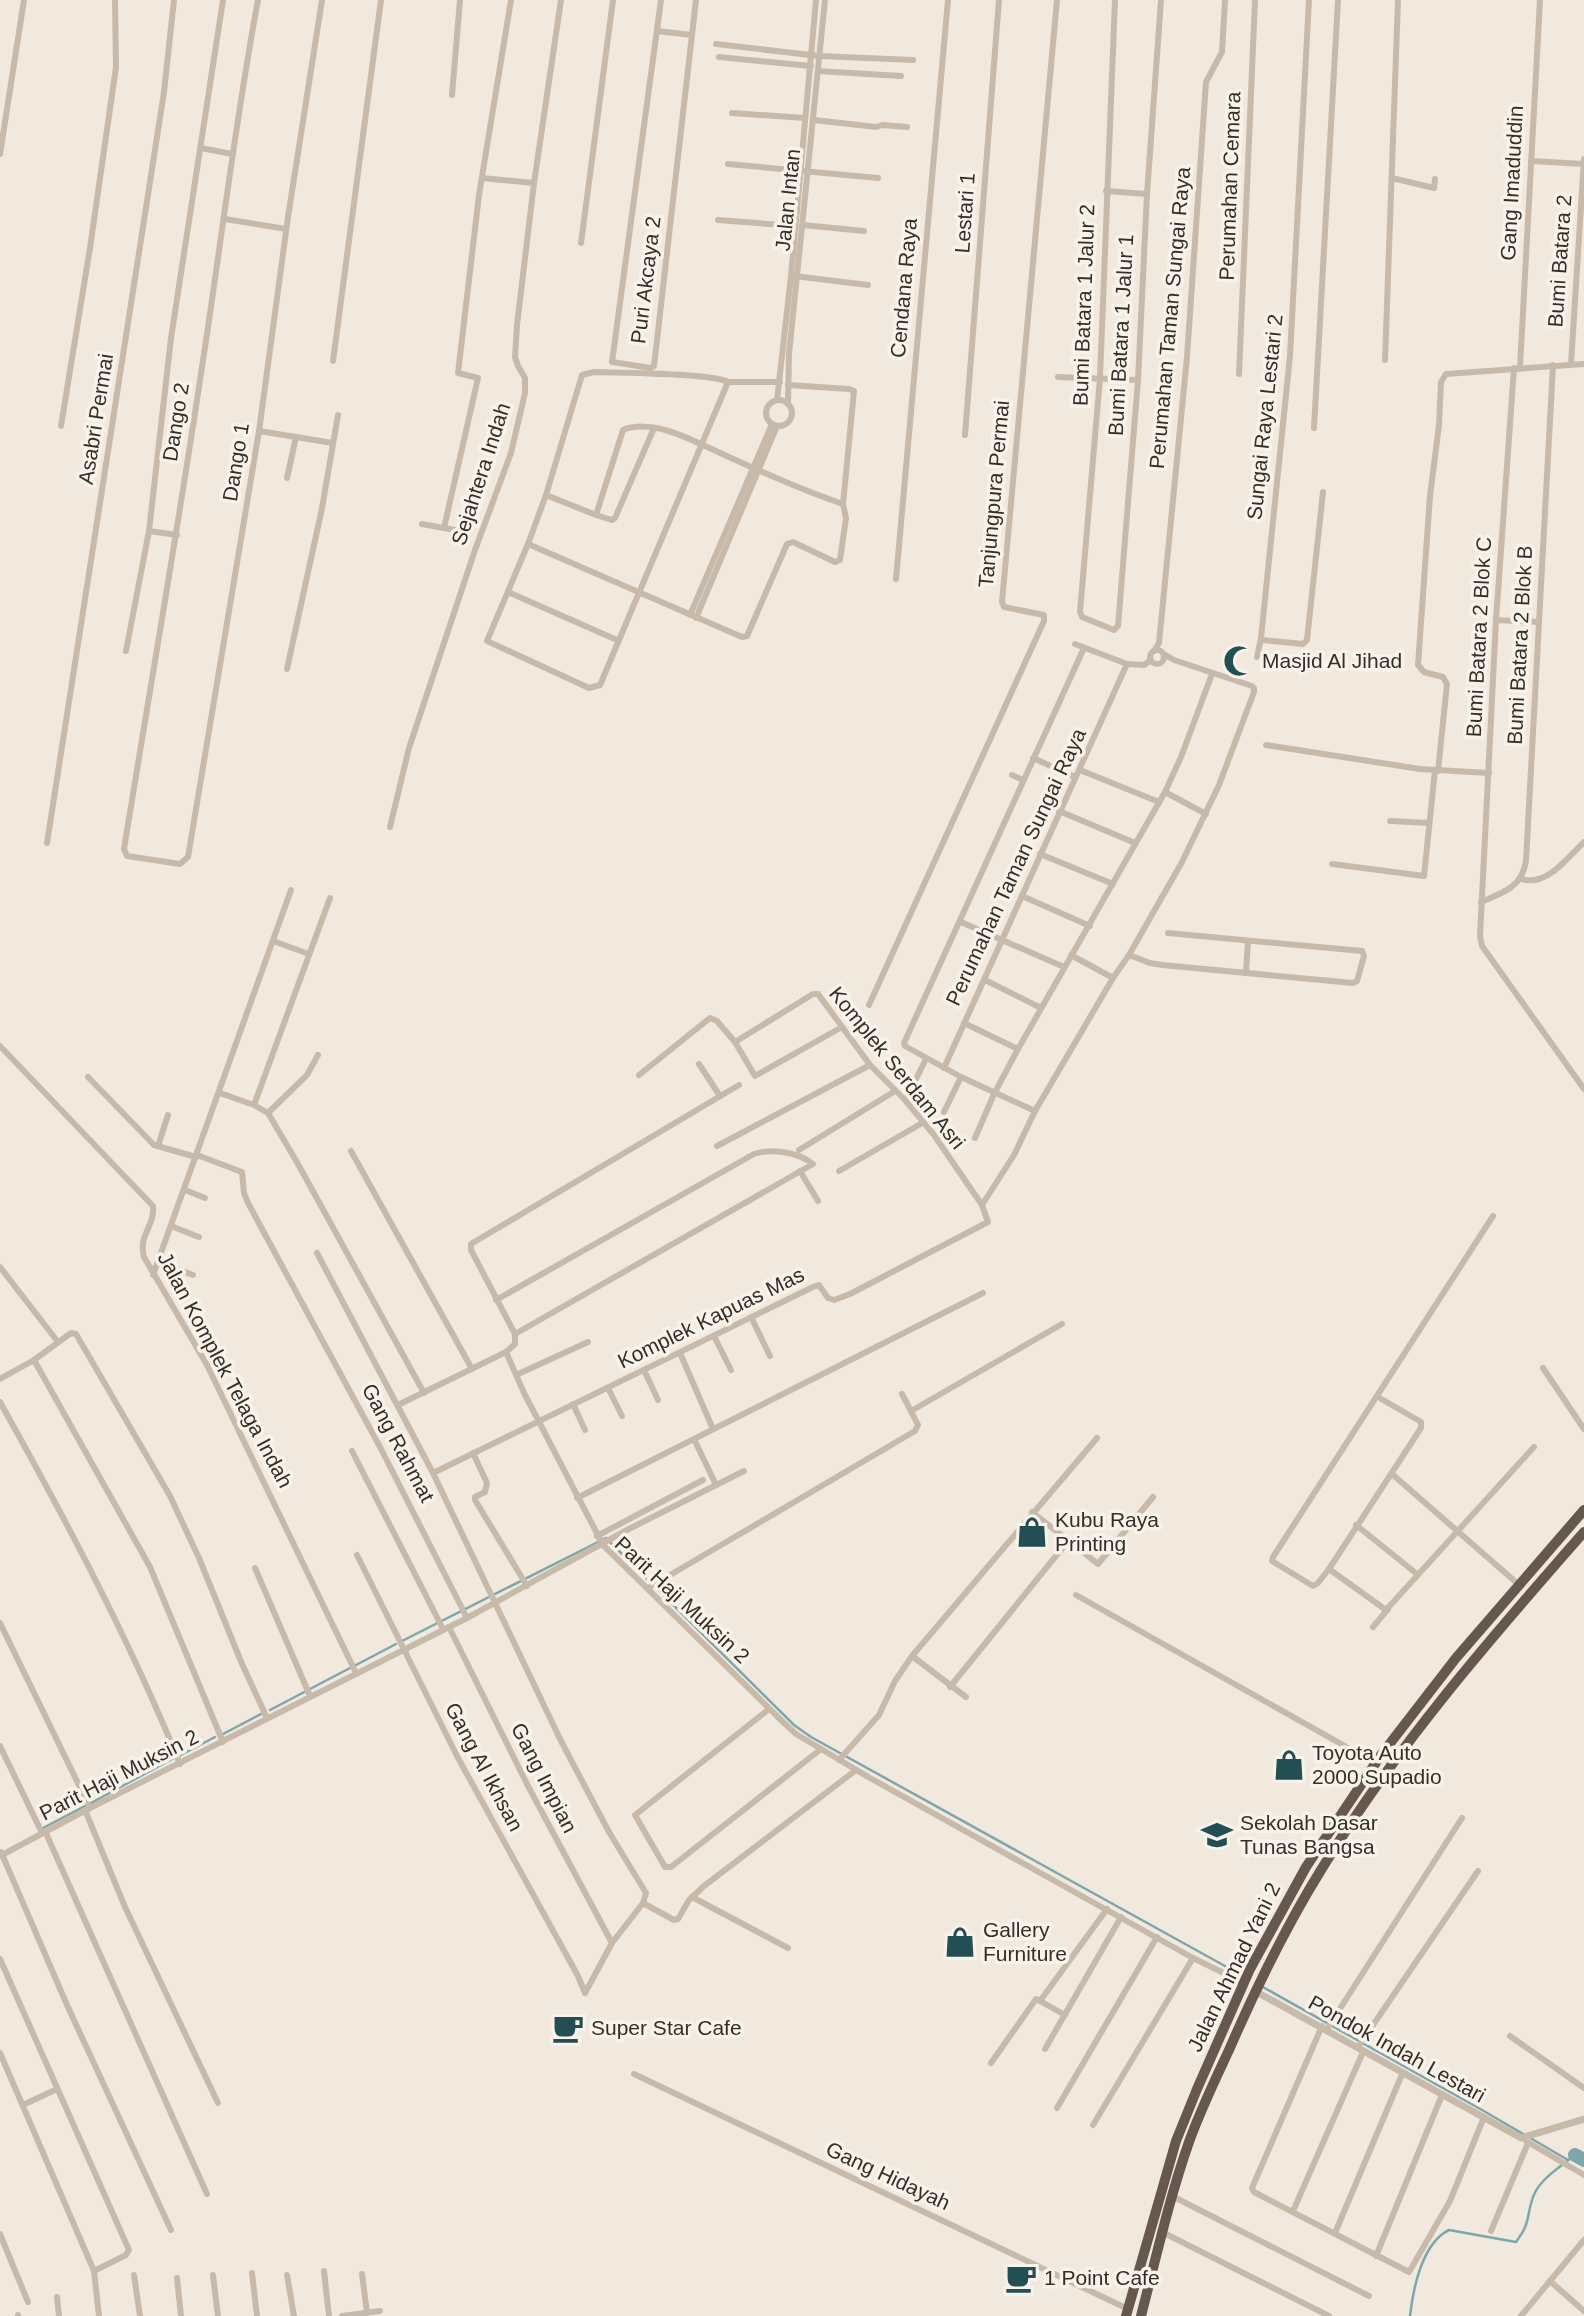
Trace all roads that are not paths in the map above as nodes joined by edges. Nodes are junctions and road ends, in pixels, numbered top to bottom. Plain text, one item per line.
1 (24, 0) edge
2 (115, 0) edge
3 (174, 0) edge
4 (223, 0) edge
5 (258, 0) edge
6 (322, 0) edge
7 (381, 0) edge
8 (460, 0) edge
9 (511, 0) edge
10 (561, 0) edge
11 (613, 0) edge
12 (661, 0) edge
13 (696, 0) edge
14 (816, 0) edge
15 (825, 0) edge
16 (948, 0) edge
17 (999, 0) edge
18 (1057, 0) edge
19 (1115, 0) edge
20 (1161, 0) edge
21 (1225, 0) edge
22 (1255, 0) edge
23 (1309, 0) edge
24 (1338, 0) edge
25 (1398, 0) edge
26 (1540, 0) edge
27 (657, 31) junction
28 (692, 35) junction
29 (716, 44) dead end
30 (815, 56) junction
31 (719, 57) dead end
32 (913, 60) dead end
33 (810, 66) junction
34 (818, 69) junction
35 (901, 76) dead end
36 (452, 95) dead end
37 (732, 113) dead end
38 (806, 118) junction
39 (814, 120) junction
40 (907, 127) dead end
41 (201, 148) junction
42 (0, 154) edge
43 (232, 154) junction
44 (1584, 159) edge
45 (1531, 161) junction
46 (728, 164) dead end
47 (1584, 164) edge
48 (800, 171) junction
49 (808, 173) junction
50 (482, 178) junction
51 (878, 178) dead end
52 (1392, 178) junction
53 (1435, 179) dead end
54 (534, 183) junction
55 (1434, 188) junction
56 (1106, 191) junction
57 (1147, 194) junction
58 (1434, 198) dead end
59 (225, 219) junction
60 (718, 220) dead end
61 (799, 225) junction
62 (286, 229) junction
63 (864, 231) dead end
64 (581, 243) dead end
65 (794, 276) junction
66 (868, 285) dead end
67 (1385, 359) dead end
68 (333, 361) dead end
69 (1571, 364) junction
70 (1584, 364) edge
71 (1553, 365) junction
72 (1517, 368) junction
73 (1239, 374) dead end
74 (1058, 377) dead end
75 (1100, 378) junction
76 (1138, 380) junction
77 (728, 382) junction
78 (779, 382) junction
79 (788, 385) junction
80 (777, 400) junction
81 (788, 404) junction
82 (338, 415) dead end
83 (774, 425) junction
84 (61, 426) dead end
85 (654, 428) junction
86 (1314, 428) dead end
87 (259, 431) junction
88 (965, 432) dead end
89 (296, 438) junction
90 (333, 443) junction
91 (702, 445) junction
92 (757, 470) junction
93 (287, 478) dead end
94 (1322, 492) dead end
95 (546, 495) junction
96 (843, 504) junction
97 (596, 515) junction
98 (422, 524) dead end
99 (444, 528) junction
100 (149, 531) junction
101 (460, 531) dead end
102 (177, 535) junction
103 (528, 544) junction
104 (896, 579) dead end
105 (508, 592) junction
106 (638, 592) junction
107 (1080, 612) joint
108 (693, 616) junction
109 (1496, 620) junction
110 (1539, 622) junction
111 (1261, 638) junction
112 (617, 640) junction
113 (1075, 644) dead end
114 (1084, 648) junction
115 (126, 650) dead end
116 (1160, 652) junction
117 (1257, 657) dead end
118 (1151, 660) junction
119 (1174, 660) junction
120 (1127, 664) junction
121 (1161, 664) junction
122 (287, 669) dead end
123 (1212, 674) junction
124 (1266, 744) dead end
125 (1033, 758) junction
126 (1437, 770) junction
127 (1489, 773) junction
128 (1078, 774) junction
129 (1012, 775) dead end
130 (1023, 780) junction
131 (1164, 792) junction
132 (1159, 802) junction
133 (1059, 811) junction
134 (1206, 814) junction
135 (1390, 821) dead end
136 (1429, 823) junction
137 (390, 827) dead end
138 (1584, 842) edge
139 (47, 843) dead end
140 (1135, 844) junction
141 (124, 849) joint
142 (1040, 855) junction
143 (1332, 864) dead end
144 (1521, 879) junction
145 (1113, 884) junction
146 (291, 890) dead end
147 (1022, 896) junction
148 (330, 898) dead end
149 (1481, 906) junction
150 (961, 922) junction
151 (1090, 926) junction
152 (1168, 933) dead end
153 (1004, 939) junction
154 (273, 941) junction
155 (1248, 941) junction
156 (309, 954) junction
157 (1071, 955) junction
158 (1129, 955) junction
159 (1064, 967) junction
160 (1246, 972) junction
161 (1113, 978) junction
162 (985, 980) junction
163 (869, 1005) dead end
164 (1041, 1008) junction
165 (964, 1023) junction
166 (842, 1027) junction
167 (734, 1042) junction
168 (0, 1046) edge
169 (1018, 1048) junction
170 (318, 1055) dead end
171 (926, 1059) junction
172 (699, 1064) dead end
173 (870, 1065) junction
174 (943, 1068) junction
175 (639, 1074) dead end
176 (88, 1077) dead end
177 (961, 1077) junction
178 (740, 1085) dead end
179 (1584, 1089) edge
180 (895, 1091) junction
181 (220, 1093) junction
182 (994, 1094) junction
183 (908, 1095) dead end
184 (720, 1097) junction
185 (254, 1105) junction
186 (1035, 1111) junction
187 (944, 1112) dead end
188 (268, 1113) junction
189 (168, 1115) dead end
190 (923, 1122) junction
191 (975, 1138) dead end
192 (158, 1146) junction
193 (717, 1146) dead end
194 (799, 1150) dead end
195 (351, 1151) dead end
196 (197, 1156) junction
197 (800, 1171) junction
198 (839, 1171) dead end
199 (184, 1189) junction
200 (205, 1198) dead end
201 (818, 1201) dead end
202 (982, 1205) junction
203 (1493, 1216) dead end
204 (171, 1226) junction
205 (199, 1237) dead end
206 (317, 1253) dead end
207 (158, 1262) junction
208 (0, 1268) edge
209 (153, 1275) junction
210 (193, 1275) dead end
211 (983, 1293) dead end
212 (496, 1300) junction
213 (751, 1317) junction
214 (1062, 1324) dead end
215 (516, 1334) junction
216 (714, 1336) junction
217 (58, 1342) junction
218 (588, 1342) dead end
219 (506, 1352) junction
220 (680, 1353) junction
221 (770, 1356) dead end
222 (34, 1360) junction
223 (1543, 1368) dead end
224 (472, 1369) junction
225 (644, 1370) junction
226 (732, 1370) dead end
227 (516, 1376) junction
228 (0, 1379) edge
229 (608, 1388) junction
230 (424, 1393) junction
231 (902, 1394) dead end
232 (1378, 1398) junction
233 (658, 1400) dead end
234 (0, 1402) edge
235 (573, 1404) junction
236 (398, 1405) junction
237 (911, 1411) junction
238 (622, 1416) dead end
239 (538, 1421) junction
240 (1584, 1429) edge
241 (585, 1430) dead end
242 (713, 1430) junction
243 (1097, 1438) dead end
244 (694, 1439) junction
245 (1534, 1447) dead end
246 (352, 1451) dead end
247 (473, 1453) junction
248 (744, 1471) dead end
249 (433, 1473) junction
250 (1392, 1474) junction
251 (703, 1480) dead end
252 (716, 1485) junction
253 (1153, 1497) dead end
254 (577, 1498) junction
255 (1584, 1510) edge
256 (1032, 1512) junction
257 (1356, 1525) junction
258 (1457, 1531) junction
259 (1584, 1532) edge
260 (597, 1536) junction
261 (1068, 1541) junction
262 (603, 1545) junction
263 (356, 1555) dead end
264 (255, 1568) dead end
265 (1329, 1569) junction
266 (1417, 1574) junction
267 (526, 1584) junction
268 (1518, 1584) junction
269 (648, 1588) junction
270 (1076, 1595) dead end
271 (496, 1602) junction
272 (1390, 1607) junction
273 (467, 1618) junction
274 (0, 1623) edge
275 (1373, 1627) dead end
276 (446, 1628) junction
277 (403, 1649) junction
278 (912, 1656) junction
279 (354, 1668) junction
280 (950, 1687) junction
281 (310, 1696) junction
282 (966, 1697) dead end
283 (769, 1709) junction
284 (267, 1718) junction
285 (223, 1742) junction
286 (0, 1746) edge
287 (821, 1749) junction
288 (839, 1760) junction
289 (1375, 1763) junction
290 (180, 1764) junction
291 (856, 1770) junction
292 (87, 1809) junction
293 (1462, 1818) dead end
294 (44, 1832) junction
295 (1, 1854) edge
296 (1478, 1871) dead end
297 (692, 1897) junction
298 (643, 1903) junction
299 (1107, 1909) junction
300 (1121, 1917) junction
301 (1157, 1937) junction
302 (612, 1943) junction
303 (788, 1948) dead end
304 (1193, 1958) junction
305 (0, 1959) edge
306 (1244, 1983) junction
307 (1255, 1991) junction
308 (1040, 2001) junction
309 (1065, 2015) junction
310 (1325, 2028) junction
311 (1510, 2036) dead end
312 (1045, 2049) dead end
313 (1360, 2050) junction
314 (0, 2053) edge
315 (991, 2063) dead end
316 (1403, 2072) junction
317 (634, 2074) dead end
318 (1584, 2088) edge
319 (57, 2089) junction
320 (1442, 2095) junction
321 (218, 2104) dead end
322 (23, 2105) junction
323 (1057, 2108) dead end
324 (1484, 2117) junction
325 (1584, 2119) edge
326 (1093, 2126) dead end
327 (1525, 2140) junction
328 (1584, 2175) edge
329 (207, 2194) dead end
330 (1172, 2196) junction
331 (1293, 2211) junction
332 (171, 2231) dead end
333 (1491, 2231) dead end
334 (1162, 2232) junction
335 (1335, 2233) junction
336 (0, 2234) edge
337 (1584, 2239) edge
338 (1376, 2256) junction
339 (94, 2271) junction
340 (324, 2271) dead end
341 (252, 2273) dead end
342 (362, 2274) dead end
343 (134, 2275) dead end
344 (213, 2275) dead end
345 (287, 2275) dead end
346 (177, 2278) dead end
347 (1550, 2281) junction
348 (1368, 2296) dead end
349 (57, 2297) dead end
350 (28, 2302) dead end
351 (380, 2311) dead end
352 (1127, 2312) edge
353 (368, 2313) junction
354 (1584, 2314) edge
355 (59, 2316) edge
356 (99, 2316) edge
357 (140, 2316) edge
358 (181, 2316) edge
359 (218, 2316) edge
360 (257, 2316) edge
361 (294, 2316) edge
362 (329, 2316) edge
363 (342, 2316) edge
364 (1141, 2316) edge
365 (1329, 2316) edge
366 (1521, 2316) edge

1 - 42 street
2 - 84 street
3 - 139 street, Asabri Permai
4 - 41 street
5 - 43 street, Dango 2
6 - 62 street, Dango 1
7 - 68 street
8 - 36 street
9 - 50 street
10 - 54 street, Sejahtera Indah
11 - 64 street
12 - 27 street, Puri Akcaya 2
13 - 28 street, Puri Akcaya 2
14 - 30 street
15 - 30 street, Jalan Intan
16 - 104 street, Cendana Raya
17 - 88 street, Lestari 1
18 - 163 street, Tanjungpura Permai
19 - 56 street, Bumi Batara 1 Jalur 2
20 - 57 street, Bumi Batara 1 Jalur 1
21 - 116 street, Perumahan Taman Sungai Raya
22 - 73 street, Perumahan Cemara
23 - 111 street, Sungai Raya Lestari 2
24 - 86 street
25 - 52 street
26 - 45 street, Gang Imaduddin
27 - 28 street
27 - 28 street, Puri Akcaya 2
29 - 30 street
30 - 32 street
30 - 33 street
30 - 34 street, Jalan Intan
31 - 33 street
33 - 34 street
33 - 38 street
34 - 35 street
34 - 39 street, Jalan Intan
37 - 38 street
38 - 48 street
39 - 40 street
39 - 49 street, Jalan Intan
41 - 43 street
41 - 100 street
43 - 59 street, Dango 2
44 - 47 street, Bumi Batara 2
45 - 47 street
45 - 72 street, Gang Imaduddin
46 - 48 street
47 - 69 street, Bumi Batara 2
48 - 49 street
48 - 61 street
49 - 51 street
49 - 61 street, Jalan Intan
50 - 54 street
50 - 99 street
52 - 55 street
52 - 67 street
53 - 55 street
54 - 137 street, Sejahtera Indah
55 - 58 street
56 - 57 street
56 - 75 street, Bumi Batara 1 Jalur 2
57 - 76 street, Bumi Batara 1 Jalur 1
59 - 62 street
59 - 102 street, Dango 2
60 - 61 street
61 - 63 street
61 - 65 street
62 - 87 street, Dango 1
65 - 66 street
65 - 78 street
65 - 79 street, Jalan Intan
69 - 70 street
69 - 71 street
71 - 72 street
71 - 110 street, Bumi Batara 2 Blok B
72 - 109 street, Bumi Batara 2 Blok C
72 - 126 street
74 - 75 street
75 - 76 street
75 - 107 street, Bumi Batara 1 Jalur 2
76 - 107 street, Bumi Batara 1 Jalur 1
77 - 78 street
77 - 91 street
77 - 95 street
78 - 80 street
79 - 81 street, Jalan Intan
79 - 96 street
80 - 81 street
80 - 83 street
81 - 83 street
82 - 90 street
83 - 92 street
85 - 91 street
85 - 97 street
85 - 97 street
87 - 89 street
87 - 141 street, Dango 1
89 - 90 street
89 - 93 street
90 - 122 street
91 - 92 street
91 - 106 street
92 - 96 street
92 - 108 street
94 - 111 street
95 - 97 street
95 - 103 street
96 - 108 street
98 - 99 street
99 - 101 street
100 - 102 street
100 - 115 street
102 - 141 street, Dango 2
103 - 105 street
103 - 106 street
105 - 112 street
105 - 112 street
106 - 108 street
106 - 112 street
109 - 110 street
109 - 127 street, Bumi Batara 2 Blok C
110 - 144 street, Bumi Batara 2 Blok B
111 - 117 street, Sungai Raya Lestari 2
113 - 114 street
114 - 120 street
114 - 125 street
116 - 118 street
116 - 119 street
116 - 121 street
118 - 120 street
118 - 121 street
119 - 121 street
119 - 123 street
120 - 128 street, Perumahan Taman Sungai Raya
123 - 131 street
123 - 134 street
124 - 126 street
125 - 128 street
125 - 130 street
126 - 127 street
126 - 136 street
127 - 149 street, Bumi Batara 2 Blok C
128 - 132 street
128 - 133 street, Perumahan Taman Sungai Raya
129 - 130 street
130 - 150 street
131 - 132 street
131 - 134 street
132 - 140 street
133 - 140 street
133 - 142 street, Perumahan Taman Sungai Raya
134 - 158 street
135 - 136 street
136 - 143 street
138 - 144 street
140 - 145 street
142 - 145 street
142 - 147 street, Perumahan Taman Sungai Raya
144 - 149 street
145 - 151 street
146 - 154 street
147 - 151 street
147 - 153 street, Perumahan Taman Sungai Raya
148 - 156 street
149 - 179 street, Bumi Batara 2 Blok C
150 - 153 street
150 - 171 street
151 - 157 street
152 - 155 street
153 - 159 street
153 - 162 street, Perumahan Taman Sungai Raya
154 - 156 street
154 - 181 street
155 - 160 street
155 - 160 street
156 - 185 street
157 - 159 street
157 - 161 street
158 - 160 street
158 - 161 street
159 - 164 street
161 - 186 street
162 - 164 street
162 - 165 street, Perumahan Taman Sungai Raya
164 - 169 street
165 - 169 street
165 - 174 street, Perumahan Taman Sungai Raya
166 - 167 street, Komplek Serdam Asri
166 - 167 street
166 - 173 street, Komplek Serdam Asri
167 - 175 street
168 - 209 street, Jalan Komplek Telaga Indah
169 - 182 street
170 - 188 street
171 - 174 street
171 - 183 street
172 - 184 street
173 - 180 street, Komplek Serdam Asri
173 - 193 street
174 - 177 street
176 - 192 street
177 - 182 street
177 - 187 street
178 - 184 street
180 - 190 street, Komplek Serdam Asri
180 - 194 street
181 - 185 street
181 - 196 street
182 - 186 street
182 - 191 street
184 - 212 street
185 - 188 street
186 - 202 street
188 - 230 street
189 - 192 street
190 - 198 street
190 - 202 street, Komplek Serdam Asri
192 - 196 street
195 - 224 street
196 - 199 street
196 - 273 street, Gang Rahmat
197 - 201 street
197 - 212 street
197 - 215 street
199 - 200 street
199 - 204 street
202 - 213 street, Komplek Kapuas Mas
203 - 232 street
204 - 205 street
204 - 207 street
206 - 236 street
207 - 209 street
207 - 210 street
208 - 217 street
209 - 279 street, Jalan Komplek Telaga Indah
211 - 242 street
212 - 215 street
213 - 216 street, Komplek Kapuas Mas
213 - 221 street
214 - 237 street
215 - 219 street
216 - 220 street, Komplek Kapuas Mas
216 - 226 street
217 - 222 street
217 - 284 street
218 - 227 street
219 - 224 street
219 - 227 street
220 - 225 street, Komplek Kapuas Mas
220 - 242 street
222 - 228 street
222 - 285 street
223 - 240 street
224 - 230 street
225 - 229 street, Komplek Kapuas Mas
225 - 233 street
227 - 239 street
229 - 235 street, Komplek Kapuas Mas
229 - 238 street
230 - 236 street
231 - 237 street
232 - 250 street
232 - 265 street
234 - 290 street
235 - 239 street, Komplek Kapuas Mas
235 - 241 street
236 - 249 street
237 - 269 street
239 - 247 street, Komplek Kapuas Mas
239 - 254 street
242 - 244 street
243 - 256 street
244 - 252 street
244 - 254 street
245 - 258 street
246 - 276 street, Gang Impian
247 - 249 street, Komplek Kapuas Mas
247 - 267 street
248 - 252 street
249 - 271 street
250 - 257 street
250 - 258 street
251 - 260 street
252 - 262 street
253 - 261 street
254 - 260 street
255 - 268 highway, Jalan Ahmad Yani 2
256 - 261 street
256 - 278 street
257 - 265 street
257 - 266 street
258 - 266 street
258 - 268 street
259 - 307 highway, Jalan Ahmad Yani 2
260 - 262 street
261 - 280 street
262 - 267 street, Parit Haji Muksin 2
262 - 269 street, Parit Haji Muksin 2
263 - 277 street, Gang Al Ikhsan
264 - 281 street
265 - 272 street
266 - 272 street
267 - 271 street, Parit Haji Muksin 2
268 - 289 highway, Jalan Ahmad Yani 2
269 - 283 street, Parit Haji Muksin 2
270 - 289 street
271 - 273 street, Parit Haji Muksin 2
271 - 298 street
272 - 275 street
273 - 276 street, Parit Haji Muksin 2
274 - 292 street
276 - 277 street, Parit Haji Muksin 2
276 - 302 street, Gang Impian
277 - 279 street, Parit Haji Muksin 2
277 - 302 street, Gang Al Ikhsan
278 - 280 street
278 - 288 street
279 - 281 street, Parit Haji Muksin 2
280 - 282 street
281 - 284 street, Parit Haji Muksin 2
283 - 287 street, Parit Haji Muksin 2
283 - 287 street
284 - 285 street, Parit Haji Muksin 2
285 - 290 street, Parit Haji Muksin 2
286 - 294 street
287 - 288 street, Parit Haji Muksin 2
288 - 291 street, Parit Haji Muksin 2
289 - 306 highway, Jalan Ahmad Yani 2
290 - 292 street, Parit Haji Muksin 2
291 - 297 street
291 - 299 street, Parit Haji Muksin 2
292 - 294 street, Parit Haji Muksin 2
292 - 321 street
293 - 310 street
294 - 295 street, Parit Haji Muksin 2
294 - 329 street
295 - 332 street
296 - 313 street
297 - 298 street
297 - 303 street
298 - 302 street
299 - 300 street, Parit Haji Muksin 2
299 - 308 street
300 - 301 street, Parit Haji Muksin 2
300 - 309 street
301 - 304 street, Parit Haji Muksin 2
301 - 323 street
304 - 306 street, Parit Haji Muksin 2
304 - 326 street
305 - 319 street
306 - 352 highway, Jalan Ahmad Yani 2
307 - 310 street, Pondok Indah Lestari
307 - 330 highway, Jalan Ahmad Yani 2
308 - 309 street
308 - 315 street
309 - 312 street
310 - 313 street, Pondok Indah Lestari
310 - 331 street
311 - 318 street
313 - 316 street, Pondok Indah Lestari
313 - 331 street
314 - 322 street
316 - 320 street, Pondok Indah Lestari
316 - 335 street
317 - 352 street, Gang Hidayah
319 - 322 street
319 - 339 street
320 - 324 street, Pondok Indah Lestari
320 - 338 street
322 - 339 street
324 - 327 street, Pondok Indah Lestari
324 - 338 street
325 - 327 street
327 - 328 street
327 - 333 street
330 - 334 highway, Jalan Ahmad Yani 2
330 - 348 street
331 - 335 street
334 - 364 highway, Jalan Ahmad Yani 2
334 - 365 street
335 - 338 street
336 - 350 street
337 - 347 street
339 - 356 street
340 - 362 street
341 - 360 street
342 - 353 street
343 - 357 street
344 - 359 street
345 - 361 street
346 - 358 street
347 - 354 street
347 - 366 street
349 - 355 street
351 - 353 street
353 - 363 street

